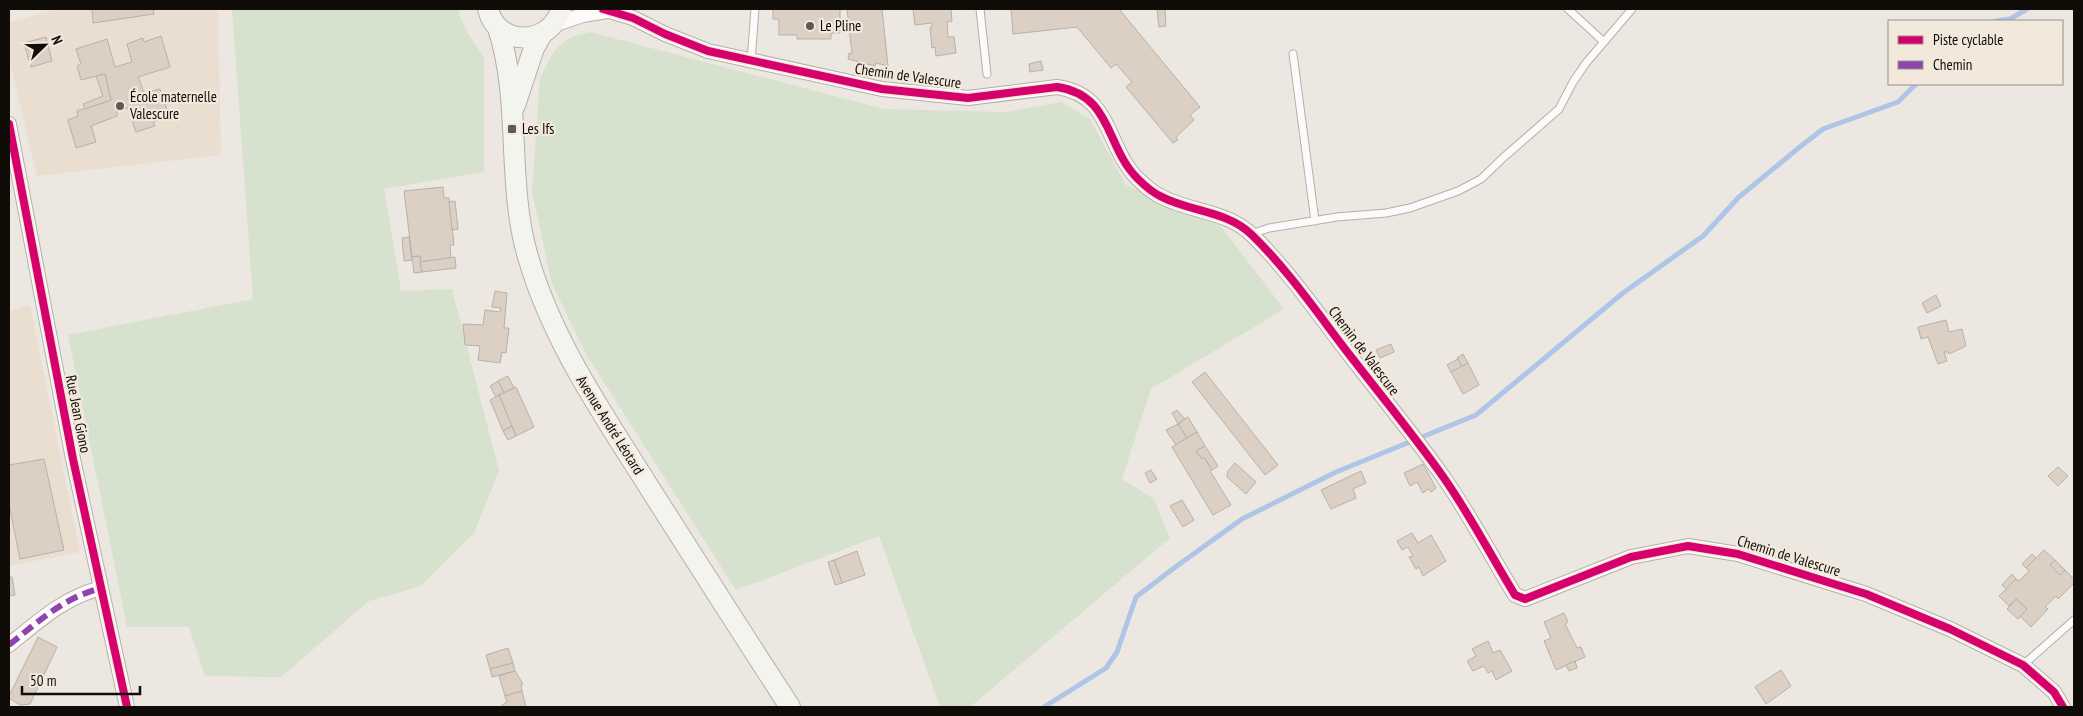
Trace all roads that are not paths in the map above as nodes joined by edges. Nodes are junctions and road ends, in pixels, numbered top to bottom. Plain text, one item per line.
1 (488, 9) edge
2 (755, 9) edge
3 (980, 9) edge
4 (1568, 9) edge
5 (1632, 9) edge
6 (605, 10) edge
7 (552, 23) edge
8 (498, 28) junction
9 (1604, 42) junction
10 (1293, 54) dead end
11 (751, 61) junction
12 (987, 74) dead end
13 (512, 112) junction
14 (9, 124) edge
15 (1315, 221) junction
16 (1251, 234) junction
17 (101, 588) junction
18 (2074, 620) edge
19 (9, 645) edge
20 (2023, 665) junction
21 (127, 707) edge
22 (790, 707) edge
23 (2063, 707) edge

1 - 8 main road, Avenue André Léotard
2 - 11 lane
3 - 12 lane
4 - 9 lane
5 - 9 lane
6 - 7 street, Chemin de Valescure
6 - 11 street, Chemin de Valescure
7 - 8 main road
7 - 13 main road, Avenue André Léotard
8 - 13 main road, Avenue André Léotard
9 - 15 lane
10 - 15 lane
11 - 16 street, Chemin de Valescure
13 - 22 main road, Avenue André Léotard
14 - 17 street, Rue Jean Giono
15 - 16 lane
16 - 20 street, Chemin de Valescure
17 - 19 street
17 - 21 street, Rue Jean Giono
18 - 20 lane
20 - 23 street, Chemin de Valescure

